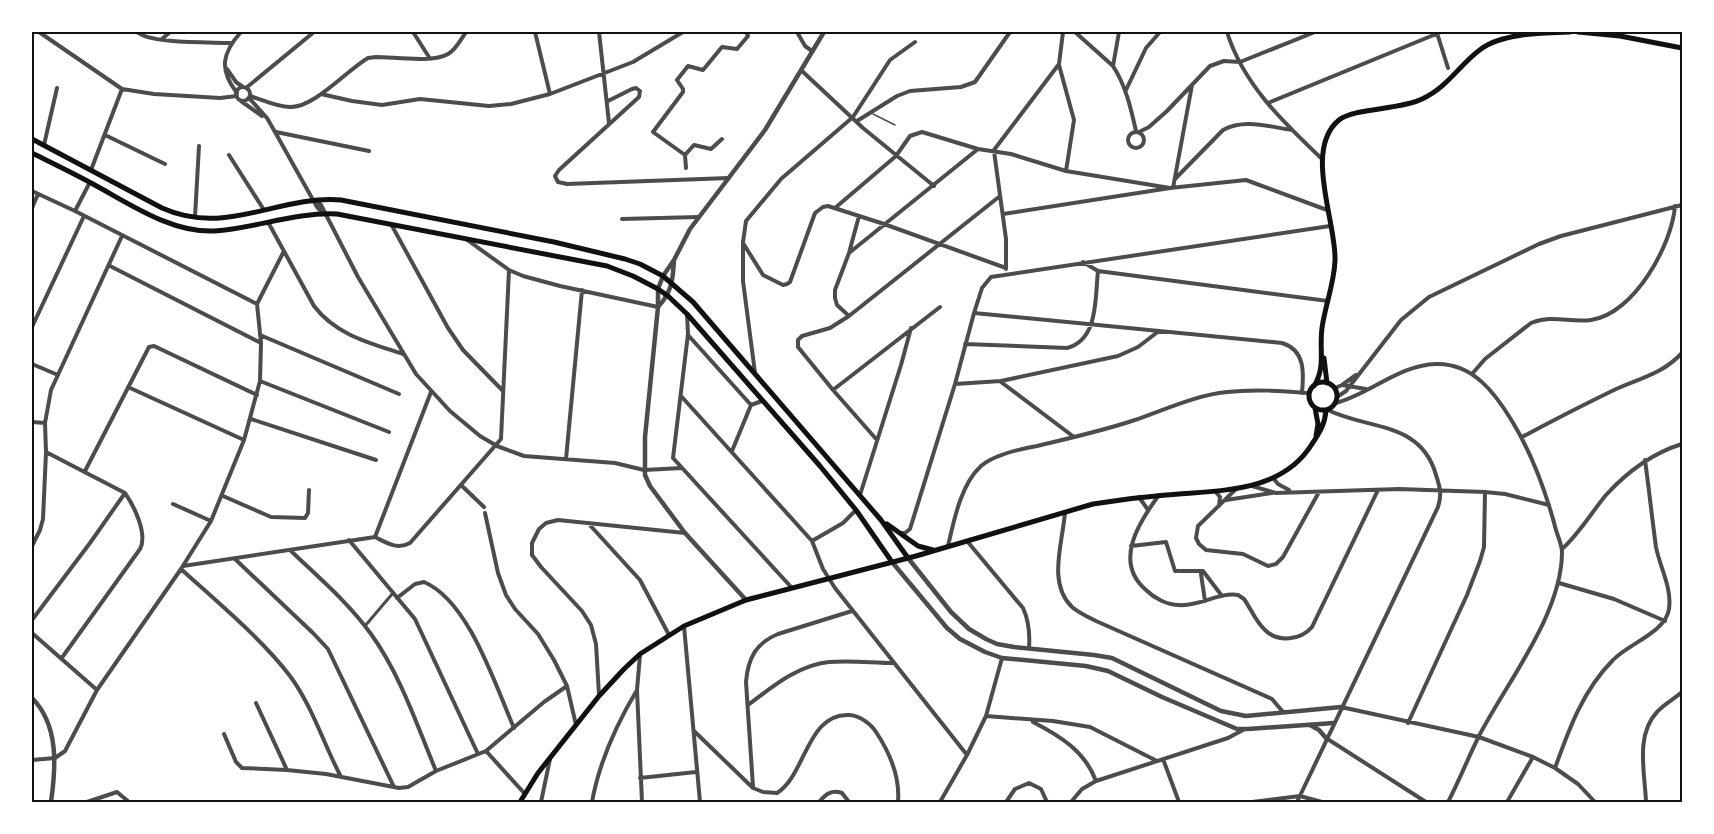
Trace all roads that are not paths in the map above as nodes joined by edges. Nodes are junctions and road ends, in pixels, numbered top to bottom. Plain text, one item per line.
1 (32, 32) edge
2 (40, 32) edge
3 (137, 32) edge
4 (170, 32) edge
5 (242, 32) edge
6 (314, 32) edge
7 (413, 32) edge
8 (466, 32) edge
9 (535, 32) edge
10 (599, 32) edge
11 (683, 32) edge
12 (746, 32) edge
13 (797, 32) edge
14 (824, 32) edge
15 (1010, 32) edge
16 (1063, 32) edge
17 (1075, 32) edge
18 (1119, 32) edge
19 (1160, 32) edge
20 (1227, 32) edge
21 (1315, 32) edge
22 (1439, 32) edge
23 (1570, 32) edge
24 (1578, 32) edge
25 (1538, 33) edge
26 (162, 40) junction
27 (915, 42) dead end
28 (230, 44) junction
29 (1683, 48) edge
30 (812, 51) junction
31 (430, 58) junction
32 (1240, 62) junction
33 (1059, 64) junction
34 (225, 66) junction
35 (1113, 66) junction
36 (1448, 68) dead end
37 (802, 71) junction
38 (604, 72) junction
39 (1192, 84) junction
40 (57, 88) dead end
41 (245, 88) junction
42 (122, 90) junction
43 (1126, 90) junction
44 (237, 94) junction
45 (321, 94) junction
46 (550, 94) junction
47 (249, 97) junction
48 (240, 100) junction
49 (608, 100) junction
50 (1268, 103) junction
51 (870, 112) junction
52 (853, 117) junction
53 (857, 121) junction
54 (270, 123) junction
55 (609, 123) junction
56 (895, 125) dead end
57 (1292, 130) junction
58 (1137, 131) junction
59 (275, 132) junction
60 (105, 135) junction
61 (32, 139) edge
62 (722, 139) dead end
63 (44, 145) junction
64 (199, 146) dead end
65 (978, 149) junction
66 (369, 151) dead end
67 (994, 151) junction
68 (32, 153) edge
69 (229, 155) dead end
70 (685, 155) junction
71 (896, 156) junction
72 (1322, 159) junction
73 (165, 164) dead end
74 (686, 168) dead end
75 (91, 170) junction
76 (1066, 171) junction
77 (730, 178) junction
78 (1175, 179) junction
79 (90, 182) junction
80 (934, 186) junction
81 (1171, 188) junction
82 (32, 191) edge
83 (38, 194) junction
84 (1000, 196) junction
85 (314, 199) junction
86 (1683, 204) edge
87 (1675, 206) junction
88 (32, 208) edge
89 (835, 208) junction
90 (264, 210) junction
91 (1327, 210) junction
92 (75, 211) junction
93 (324, 213) junction
94 (1003, 214) junction
95 (84, 216) junction
96 (859, 216) junction
97 (698, 217) junction
98 (195, 218) junction
99 (622, 219) dead end
100 (268, 221) junction
101 (390, 223) junction
102 (884, 224) junction
103 (1330, 226) junction
104 (122, 236) junction
105 (463, 237) junction
106 (743, 242) junction
107 (938, 245) junction
108 (284, 251) junction
109 (849, 253) junction
110 (674, 260) junction
111 (1083, 262) junction
112 (110, 266) junction
113 (1006, 267) junction
114 (509, 270) junction
115 (1098, 271) junction
116 (1006, 274) junction
117 (663, 276) junction
118 (673, 284) junction
119 (658, 289) junction
120 (582, 290) junction
121 (668, 296) junction
122 (1329, 301) junction
123 (257, 304) junction
124 (658, 307) junction
125 (940, 307) dead end
126 (974, 313) junction
127 (687, 314) junction
128 (849, 316) junction
129 (1092, 324) junction
130 (32, 327) edge
131 (911, 328) junction
132 (1160, 330) junction
133 (688, 334) junction
134 (260, 336) junction
135 (261, 343) junction
136 (965, 344) junction
137 (1322, 351) junction
138 (1683, 353) edge
139 (404, 354) junction
140 (32, 364) edge
141 (1359, 372) junction
142 (755, 374) junction
143 (1472, 374) junction
144 (57, 375) junction
145 (260, 381) junction
146 (1000, 381) junction
147 (1327, 383) junction
148 (955, 384) junction
149 (1342, 385) junction
150 (1314, 386) junction
151 (128, 387) junction
152 (1350, 387) junction
153 (1335, 388) junction
154 (1367, 389) junction
155 (833, 390) junction
156 (431, 392) junction
157 (503, 392) junction
158 (1302, 393) junction
159 (1309, 393) junction
160 (399, 394) dead end
161 (257, 395) junction
162 (681, 396) junction
163 (1336, 400) junction
164 (763, 401) junction
165 (751, 405) junction
166 (1315, 408) junction
167 (1327, 410) junction
168 (251, 419) junction
169 (32, 422) edge
170 (45, 423) junction
171 (389, 432) dead end
172 (1522, 437) junction
173 (1074, 438) junction
174 (1315, 439) junction
175 (244, 440) junction
176 (878, 440) junction
177 (1683, 444) edge
178 (497, 446) junction
179 (732, 451) junction
180 (46, 452) junction
181 (566, 459) junction
182 (375, 460) dead end
183 (1646, 460) junction
184 (682, 468) junction
185 (644, 470) junction
186 (85, 471) junction
187 (838, 471) junction
188 (828, 476) junction
189 (1274, 479) junction
190 (461, 485) junction
191 (1252, 486) junction
192 (1236, 489) junction
193 (309, 490) dead end
194 (1378, 490) junction
195 (1441, 490) junction
196 (1215, 491) junction
197 (1293, 491) junction
198 (1276, 492) junction
199 (1319, 492) junction
200 (1485, 492) junction
201 (125, 493) junction
202 (222, 495) junction
203 (860, 495) junction
204 (1158, 495) junction
205 (1139, 497) junction
206 (1226, 500) junction
207 (173, 504) dead end
208 (1219, 506) junction
209 (1550, 506) junction
210 (484, 507) joint
211 (855, 510) junction
212 (1148, 510) junction
213 (1066, 512) junction
214 (485, 513) joint
215 (881, 520) junction
216 (211, 521) junction
217 (588, 523) junction
218 (685, 532) junction
219 (898, 533) junction
220 (375, 537) junction
221 (349, 540) junction
222 (812, 541) junction
223 (967, 541) junction
224 (32, 546) edge
225 (948, 546) junction
226 (1131, 546) junction
227 (1562, 549) junction
228 (291, 550) junction
229 (935, 550) junction
230 (908, 558) junction
231 (235, 559) junction
232 (892, 562) junction
233 (182, 567) junction
234 (1203, 571) junction
235 (828, 579) junction
236 (1559, 584) junction
237 (793, 589) junction
238 (393, 593) junction
239 (1222, 596) junction
240 (397, 598) junction
241 (746, 600) junction
242 (1205, 601) junction
243 (852, 611) junction
244 (951, 612) junction
245 (32, 620) edge
246 (940, 620) junction
247 (1665, 622) junction
248 (365, 626) junction
249 (684, 626) junction
250 (32, 633) edge
251 (669, 635) junction
252 (1029, 648) junction
253 (640, 654) junction
254 (61, 658) junction
255 (1002, 658) junction
256 (895, 663) junction
257 (1169, 685) junction
258 (567, 686) junction
259 (97, 690) junction
260 (637, 690) junction
261 (1681, 694) edge
262 (599, 696) junction
263 (1162, 697) junction
264 (32, 698) edge
265 (1683, 702) edge
266 (256, 703) dead end
267 (748, 705) junction
268 (1341, 707) junction
269 (1283, 712) junction
270 (986, 716) junction
271 (1030, 720) junction
272 (1334, 723) junction
273 (1408, 723) junction
274 (576, 725) junction
275 (1310, 725) junction
276 (514, 728) junction
277 (1243, 730) junction
278 (694, 731) junction
279 (224, 734) dead end
280 (1479, 737) junction
281 (1326, 738) junction
282 (486, 751) junction
283 (478, 754) junction
284 (967, 755) junction
285 (1533, 757) junction
286 (55, 758) junction
287 (551, 758) junction
288 (32, 760) edge
289 (1160, 760) junction
290 (1555, 768) junction
291 (287, 770) junction
292 (436, 771) junction
293 (696, 772) junction
294 (340, 776) junction
295 (640, 778) junction
296 (1096, 781) junction
297 (395, 787) junction
298 (753, 788) junction
299 (525, 794) junction
300 (1300, 796) junction
301 (51, 802) edge
302 (87, 802) edge
303 (129, 802) edge
304 (520, 802) edge
305 (541, 802) edge
306 (592, 802) edge
307 (642, 802) edge
308 (700, 802) edge
309 (819, 802) edge
310 (849, 802) edge
311 (898, 802) edge
312 (940, 802) edge
313 (1006, 802) edge
314 (1047, 802) edge
315 (1071, 802) edge
316 (1179, 802) edge
317 (1252, 802) edge
318 (1297, 802) edge
319 (1322, 802) edge
320 (1426, 802) edge
321 (1450, 802) edge
322 (1507, 802) edge
323 (1595, 802) edge
324 (1646, 802) edge

1 - 2 street
2 - 42 street
3 - 26 street
4 - 26 street
5 - 28 street
6 - 41 street
7 - 31 street
8 - 31 street
9 - 46 street
10 - 38 street
11 - 38 street
12 - 70 street
13 - 30 street
14 - 30 street
15 - 51 street
16 - 33 street
17 - 35 street
18 - 35 street
19 - 43 street
20 - 32 street
21 - 32 street
22 - 36 street
22 - 50 street
23 - 25 main road
24 - 29 main road
25 - 72 main road
26 - 28 street
27 - 52 street
28 - 34 street
30 - 37 street
31 - 45 street
32 - 39 street
32 - 50 street
33 - 67 street
33 - 76 street
34 - 41 street
34 - 44 street
35 - 43 street
37 - 52 street
37 - 77 street
38 - 46 street
38 - 49 street
39 - 58 street
39 - 78 street
40 - 63 street
41 - 44 street
41 - 47 street
42 - 44 street
42 - 60 street
43 - 58 street
44 - 48 street
45 - 46 street
45 - 47 street
47 - 48 street
47 - 54 street
48 - 54 street
49 - 55 street
49 - 55 street
50 - 57 street
51 - 53 street
51 - 56 lane
52 - 53 street
52 - 106 street
53 - 71 street
54 - 59 street
55 - 77 street
57 - 72 street
57 - 78 street
58 - 58 street
59 - 66 street
59 - 85 street
60 - 73 street
60 - 75 street
61 - 63 main road
62 - 70 street
63 - 75 main road
64 - 98 street
65 - 67 street
65 - 71 street
65 - 80 street
67 - 76 street
67 - 84 street
68 - 79 main road
69 - 90 street
70 - 74 street
71 - 80 street
71 - 89 street
72 - 91 main road
75 - 98 main road
76 - 81 street
77 - 97 street
78 - 81 street
79 - 92 street
79 - 100 main road
80 - 102 street
81 - 91 street
81 - 94 street
82 - 83 street
83 - 88 street
83 - 92 street
84 - 94 street
84 - 107 street
85 - 90 main road
85 - 93 street
85 - 117 main road
86 - 87 street
87 - 141 street
87 - 143 street
89 - 96 street
89 - 106 street
90 - 98 main road
91 - 103 main road
92 - 95 street
93 - 100 main road
93 - 101 main road
93 - 139 street
94 - 113 street
95 - 104 street
95 - 130 street
96 - 102 street
96 - 109 street
97 - 99 street
97 - 110 street
100 - 108 street
101 - 105 main road
101 - 157 street
102 - 107 street
102 - 109 street
103 - 111 street
103 - 122 main road
104 - 112 street
104 - 123 street
105 - 114 street
105 - 119 main road
106 - 142 street
107 - 113 street
107 - 128 street
108 - 123 street
108 - 139 street
109 - 128 street
110 - 117 street
110 - 118 street
111 - 115 street
111 - 116 street
112 - 135 street
112 - 144 street
113 - 116 street
114 - 120 street
114 - 157 street
115 - 122 street
115 - 129 street
116 - 126 street
117 - 118 main road
117 - 119 street
118 - 121 street
118 - 142 main road
119 - 121 main road
119 - 124 street
120 - 124 street
120 - 181 street
121 - 124 street
121 - 127 main road
122 - 137 main road
123 - 134 street
124 - 185 street
125 - 131 street
126 - 129 street
126 - 136 street
127 - 133 street
127 - 164 main road
128 - 155 street
129 - 132 street
129 - 136 street
131 - 155 street
131 - 176 street
132 - 146 street
132 - 158 street
133 - 162 street
133 - 165 street
134 - 135 street
134 - 160 street
135 - 145 street
136 - 148 street
137 - 147 main road
137 - 150 main road
138 - 172 street
139 - 156 street
140 - 144 street
141 - 149 street
141 - 152 street
142 - 187 main road
143 - 154 street
143 - 172 street
144 - 170 street
145 - 161 street
145 - 171 street
146 - 148 street
146 - 173 street
147 - 150 main road
147 - 153 main road
148 - 219 street
149 - 152 street
149 - 153 street
150 - 159 main road
151 - 161 street
151 - 175 street
151 - 186 street
152 - 154 street
152 - 163 street
153 - 163 main road
154 - 163 street
155 - 176 street
156 - 178 street
156 - 220 street
157 - 178 street
158 - 159 street
158 - 173 street
159 - 166 main road
161 - 168 street
162 - 179 street
162 - 184 street
163 - 167 main road
164 - 165 street
164 - 188 main road
165 - 179 street
166 - 167 main road
166 - 174 main road
167 - 174 main road
167 - 195 street
168 - 175 street
168 - 182 street
169 - 170 street
170 - 180 street
172 - 209 street
173 - 225 street
174 - 189 main road
175 - 202 street
176 - 203 street
177 - 183 street
178 - 181 street
178 - 190 street
179 - 222 street
180 - 186 street
180 - 224 street
181 - 185 street
183 - 227 street
183 - 247 street
184 - 185 street
184 - 237 street
185 - 218 street
186 - 201 street
187 - 188 main road
187 - 203 main road
188 - 211 main road
189 - 191 main road
189 - 197 street
190 - 210 street
190 - 220 street
191 - 192 main road
191 - 198 street
192 - 196 main road
192 - 206 street
193 - 202 street
194 - 195 street
194 - 199 street
194 - 239 street
195 - 200 street
195 - 268 street
196 - 204 main road
196 - 208 street
197 - 198 street
197 - 199 street
198 - 206 street
199 - 208 street
200 - 209 street
200 - 273 street
201 - 245 street
201 - 254 street
202 - 216 street
203 - 215 main road
204 - 205 main road
204 - 212 street
205 - 212 street
205 - 213 main road
206 - 208 street
207 - 216 street
209 - 227 street
210 - 214 street
211 - 222 street
211 - 232 main road
212 - 226 street
213 - 223 main road
213 - 269 street
214 - 258 street
215 - 219 main road
215 - 230 main road
216 - 233 street
217 - 218 street
217 - 251 street
217 - 262 street
218 - 241 street
219 - 229 main road
220 - 221 street
221 - 228 street
221 - 238 street
222 - 235 street
223 - 225 main road
223 - 252 street
225 - 229 main road
226 - 234 street
226 - 242 street
227 - 236 street
228 - 231 street
228 - 248 street
229 - 230 main road
230 - 232 main road
230 - 244 street
231 - 233 street
231 - 297 street
232 - 235 main road
232 - 246 street
233 - 259 street
233 - 294 street
234 - 239 street
234 - 242 street
235 - 237 main road
235 - 243 street
236 - 247 street
236 - 280 street
237 - 241 main road
238 - 240 street
238 - 248 street
239 - 242 street
240 - 276 street
240 - 283 street
241 - 249 main road
243 - 256 street
243 - 267 street
244 - 246 street
244 - 252 street
246 - 255 street
247 - 290 street
248 - 292 street
249 - 251 main road
249 - 278 street
250 - 254 street
251 - 253 main road
252 - 257 street
253 - 260 street
253 - 262 main road
254 - 259 street
255 - 263 street
255 - 270 street
256 - 267 street
256 - 284 street
257 - 263 street
257 - 269 street
258 - 274 street
258 - 276 street
259 - 286 street
260 - 295 street
260 - 306 street
261 - 265 street
261 - 324 street
262 - 274 main road
263 - 277 street
264 - 286 street
266 - 291 street
267 - 298 street
268 - 269 street
268 - 272 street
268 - 273 street
270 - 271 street
270 - 284 street
271 - 289 street
271 - 296 street
272 - 275 street
272 - 281 street
273 - 280 street
274 - 287 main road
275 - 277 street
275 - 281 street
276 - 282 street
277 - 289 street
278 - 293 street
278 - 298 street
279 - 291 street
280 - 285 street
280 - 321 street
281 - 300 street
281 - 320 street
282 - 283 street
282 - 299 street
283 - 292 street
284 - 312 street
285 - 290 street
285 - 322 street
286 - 288 street
286 - 301 street
287 - 299 main road
287 - 305 street
289 - 296 street
289 - 316 street
290 - 323 street
291 - 294 street
292 - 297 street
293 - 295 street
293 - 308 street
294 - 297 street
295 - 307 street
296 - 315 street
298 - 311 street
299 - 304 main road
300 - 317 street
300 - 318 street
300 - 319 street
302 - 303 street
309 - 310 street
313 - 314 street

